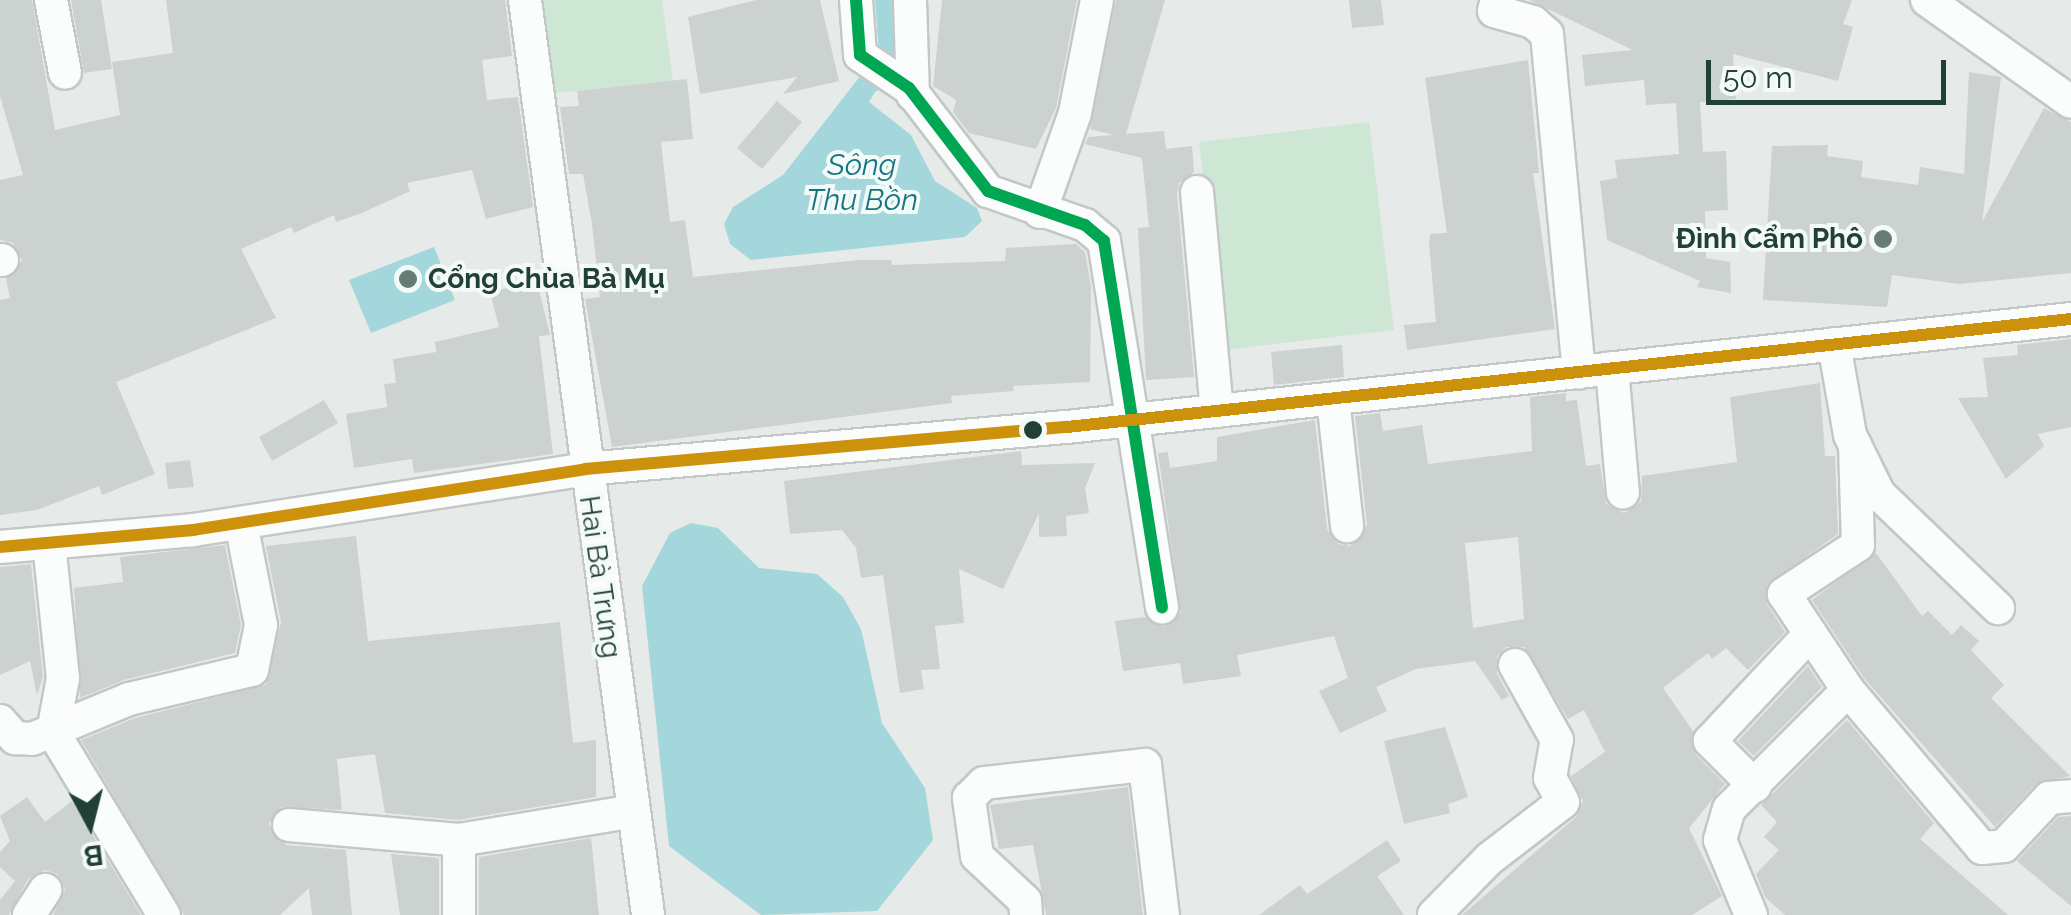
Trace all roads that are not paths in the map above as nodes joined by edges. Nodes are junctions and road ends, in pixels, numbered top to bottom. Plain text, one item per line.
1 (51, 0) edge
2 (524, 0) edge
3 (856, 0) edge
4 (910, 0) edge
5 (1098, 0) edge
6 (1497, 0) edge
7 (1927, 0) edge
8 (66, 73) dead end
9 (911, 91) junction
10 (2071, 102) edge
11 (1198, 192) dead end
12 (1040, 212) junction
13 (2071, 318) edge
14 (1834, 344) junction
15 (1596, 370) junction
16 (1333, 399) junction
17 (1217, 411) junction
18 (1132, 420) junction
19 (1855, 445) junction
20 (585, 468) junction
21 (1622, 493) dead end
22 (242, 522) junction
23 (1347, 526) dead end
24 (48, 543) junction
25 (0, 547) edge
26 (1162, 607) dead end
27 (1998, 608) dead end
28 (1810, 634) junction
29 (1515, 665) dead end
30 (1848, 690) junction
31 (0, 720) edge
32 (52, 732) junction
33 (1755, 786) junction
34 (2071, 796) edge
35 (634, 811) junction
36 (289, 825) dead end
37 (459, 840) junction
38 (164, 915) edge
39 (459, 915) edge
40 (648, 915) edge
41 (1026, 915) edge
42 (1163, 915) edge
43 (1434, 915) edge
44 (1752, 915) edge

1 - 8 street
2 - 20 street, Hai Bà Trưng
3 - 9 street
4 - 9 street
5 - 12 street
6 - 15 street
7 - 10 street
9 - 12 street
11 - 17 street
12 - 18 street
13 - 14 street
14 - 15 street
14 - 19 street
15 - 16 street
15 - 21 street
16 - 17 street
16 - 23 street
17 - 18 street
18 - 20 street
18 - 26 street
19 - 27 street
19 - 28 street
20 - 22 street
20 - 35 street, Hai Bà Trưng
22 - 24 street
22 - 32 street
24 - 25 street
24 - 32 street
28 - 30 street
28 - 33 street
29 - 43 street
30 - 33 street
30 - 34 street
31 - 32 street
32 - 38 street
33 - 44 street
35 - 37 street
35 - 40 street, Hai Bà Trưng
36 - 37 street
37 - 39 street
41 - 42 street

